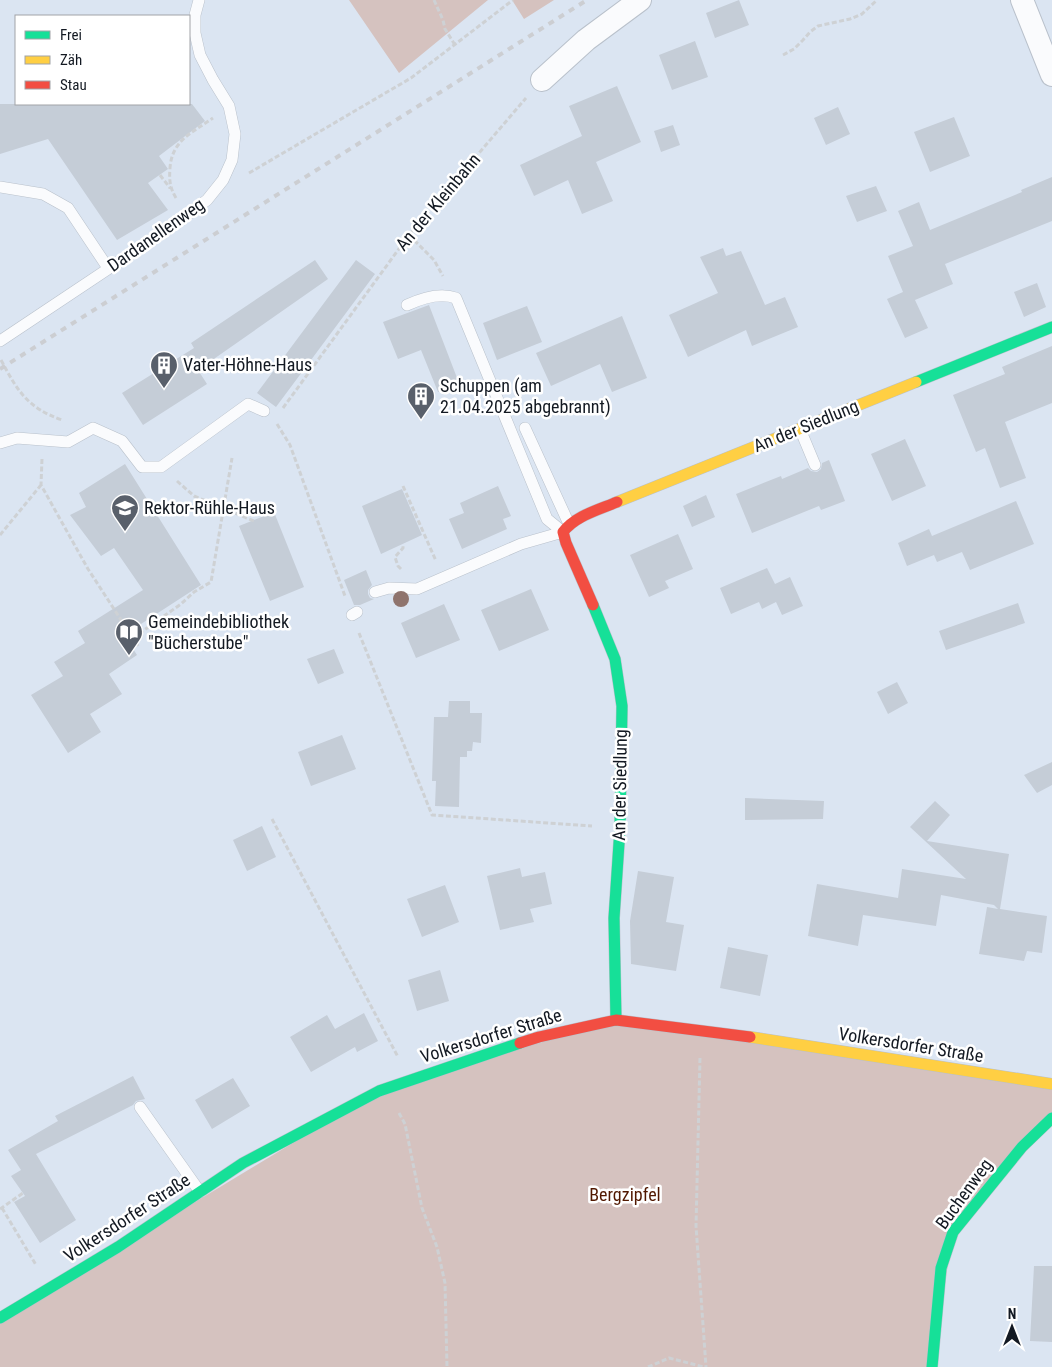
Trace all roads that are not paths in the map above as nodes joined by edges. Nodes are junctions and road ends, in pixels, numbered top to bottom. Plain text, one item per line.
1 (198, 0) edge
2 (640, 0) edge
3 (1022, 0) edge
4 (1052, 75) edge
5 (542, 80) road end
6 (0, 187) edge
7 (108, 268) junction
8 (407, 305) dead end
9 (1052, 327) edge
10 (0, 341) edge
11 (264, 411) road end
12 (525, 428) dead end
13 (800, 429) junction
14 (0, 443) edge
15 (815, 465) dead end
16 (566, 528) junction
17 (375, 592) dead end
18 (616, 1020) junction
19 (1052, 1084) edge
20 (140, 1107) dead end
21 (1052, 1118) edge
22 (200, 1192) junction
23 (0, 1318) edge
24 (932, 1367) edge

1 - 7 lane, Dardanellenweg
2 - 5 street
3 - 4 street
6 - 7 lane
7 - 10 lane, Dardanellenweg
8 - 16 lane, An der Siedlung
9 - 13 street, An der Siedlung
11 - 14 lane
12 - 16 lane
13 - 15 lane
13 - 16 street, An der Siedlung
16 - 17 lane
16 - 18 street, An der Siedlung
18 - 19 street, Volkersdorfer Straße
18 - 22 street, Volkersdorfer Straße
20 - 22 lane
21 - 24 street, Buchenweg
22 - 23 street, Volkersdorfer Straße

